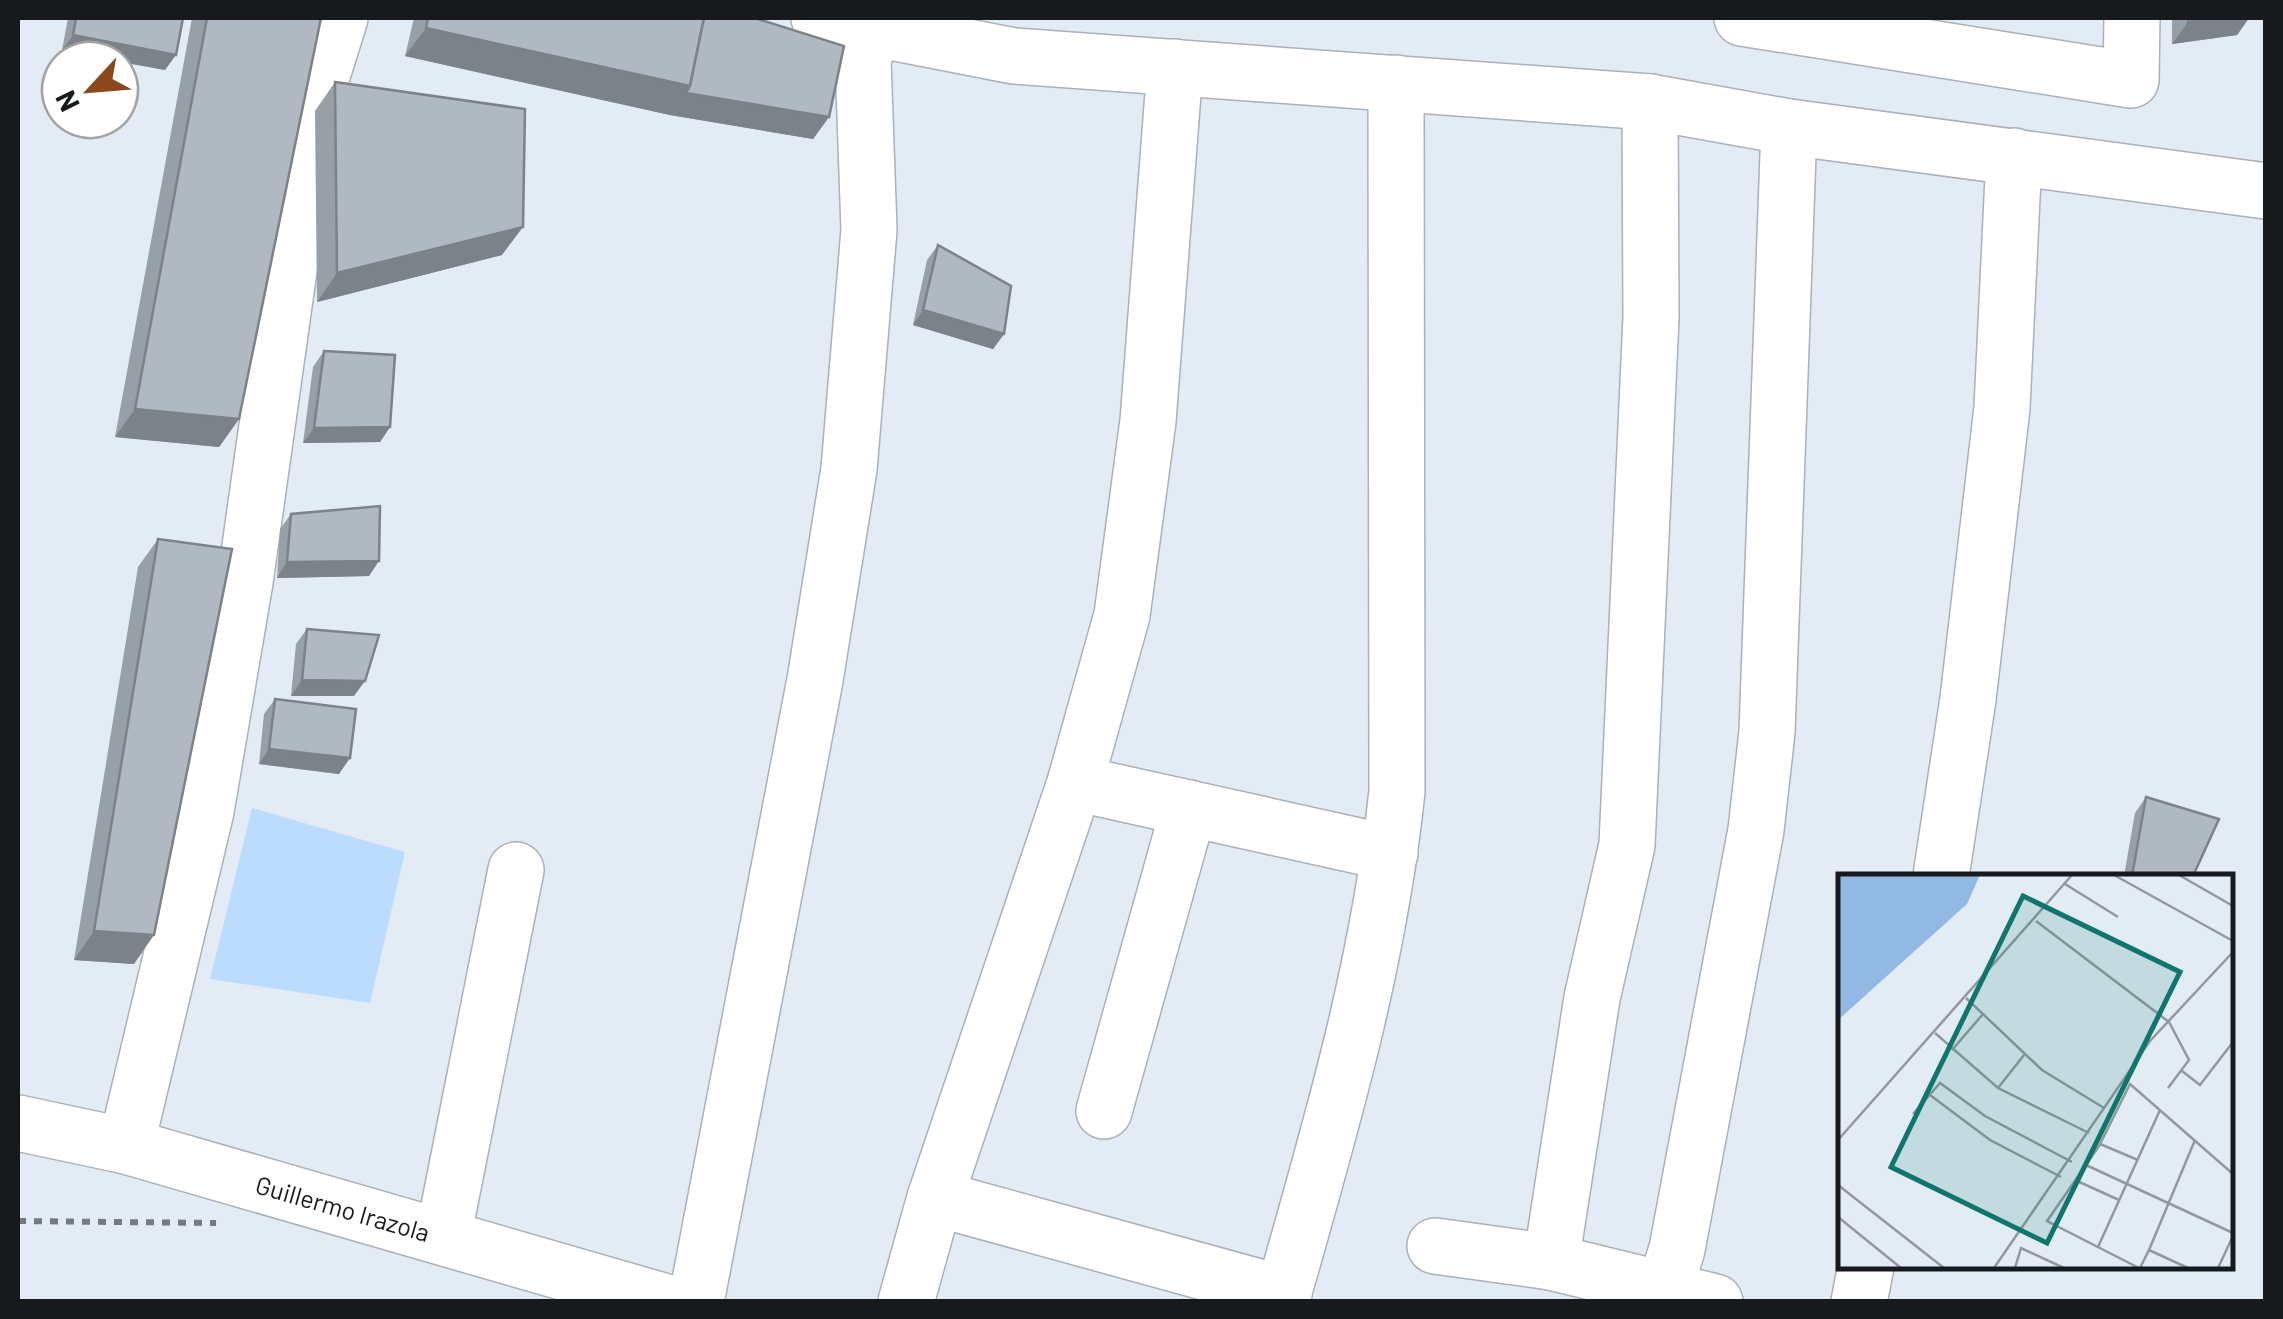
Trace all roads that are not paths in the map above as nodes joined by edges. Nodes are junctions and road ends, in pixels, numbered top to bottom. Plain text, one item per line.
1 (340, 18) edge
2 (818, 18) edge
3 (1753, 18) edge
4 (2132, 18) edge
5 (873, 28) junction
6 (1175, 67) junction
7 (1396, 83) junction
8 (1650, 102) junction
9 (1789, 127) junction
10 (2014, 156) junction
11 (2266, 191) edge
12 (1075, 783) junction
13 (1189, 808) junction
14 (1390, 852) junction
15 (516, 870) dead end
16 (1941, 874) edge
17 (1104, 1111) dead end
18 (18, 1123) edge
19 (126, 1146) junction
20 (935, 1198) junction
21 (442, 1237) junction
22 (1434, 1246) dead end
23 (1551, 1262) junction
24 (1865, 1269) edge
25 (1690, 1296) edge
26 (1282, 1298) edge
27 (666, 1302) edge
28 (696, 1302) edge
29 (906, 1302) edge
30 (1859, 1302) edge

1 - 19 street
2 - 5 street
3 - 4 street
5 - 6 street
5 - 28 street
6 - 7 street
6 - 12 street
7 - 8 street
7 - 14 street
8 - 9 street
8 - 23 street
9 - 10 street
9 - 25 street
10 - 11 street
10 - 16 street
12 - 13 street
12 - 20 street
13 - 14 street
13 - 17 street
14 - 26 street
15 - 21 street
18 - 19 street, Guillermo Irazola
19 - 21 street, Guillermo Irazola
20 - 26 street
20 - 29 street
21 - 27 street, Guillermo Irazola
22 - 23 street
23 - 25 street
24 - 30 street

